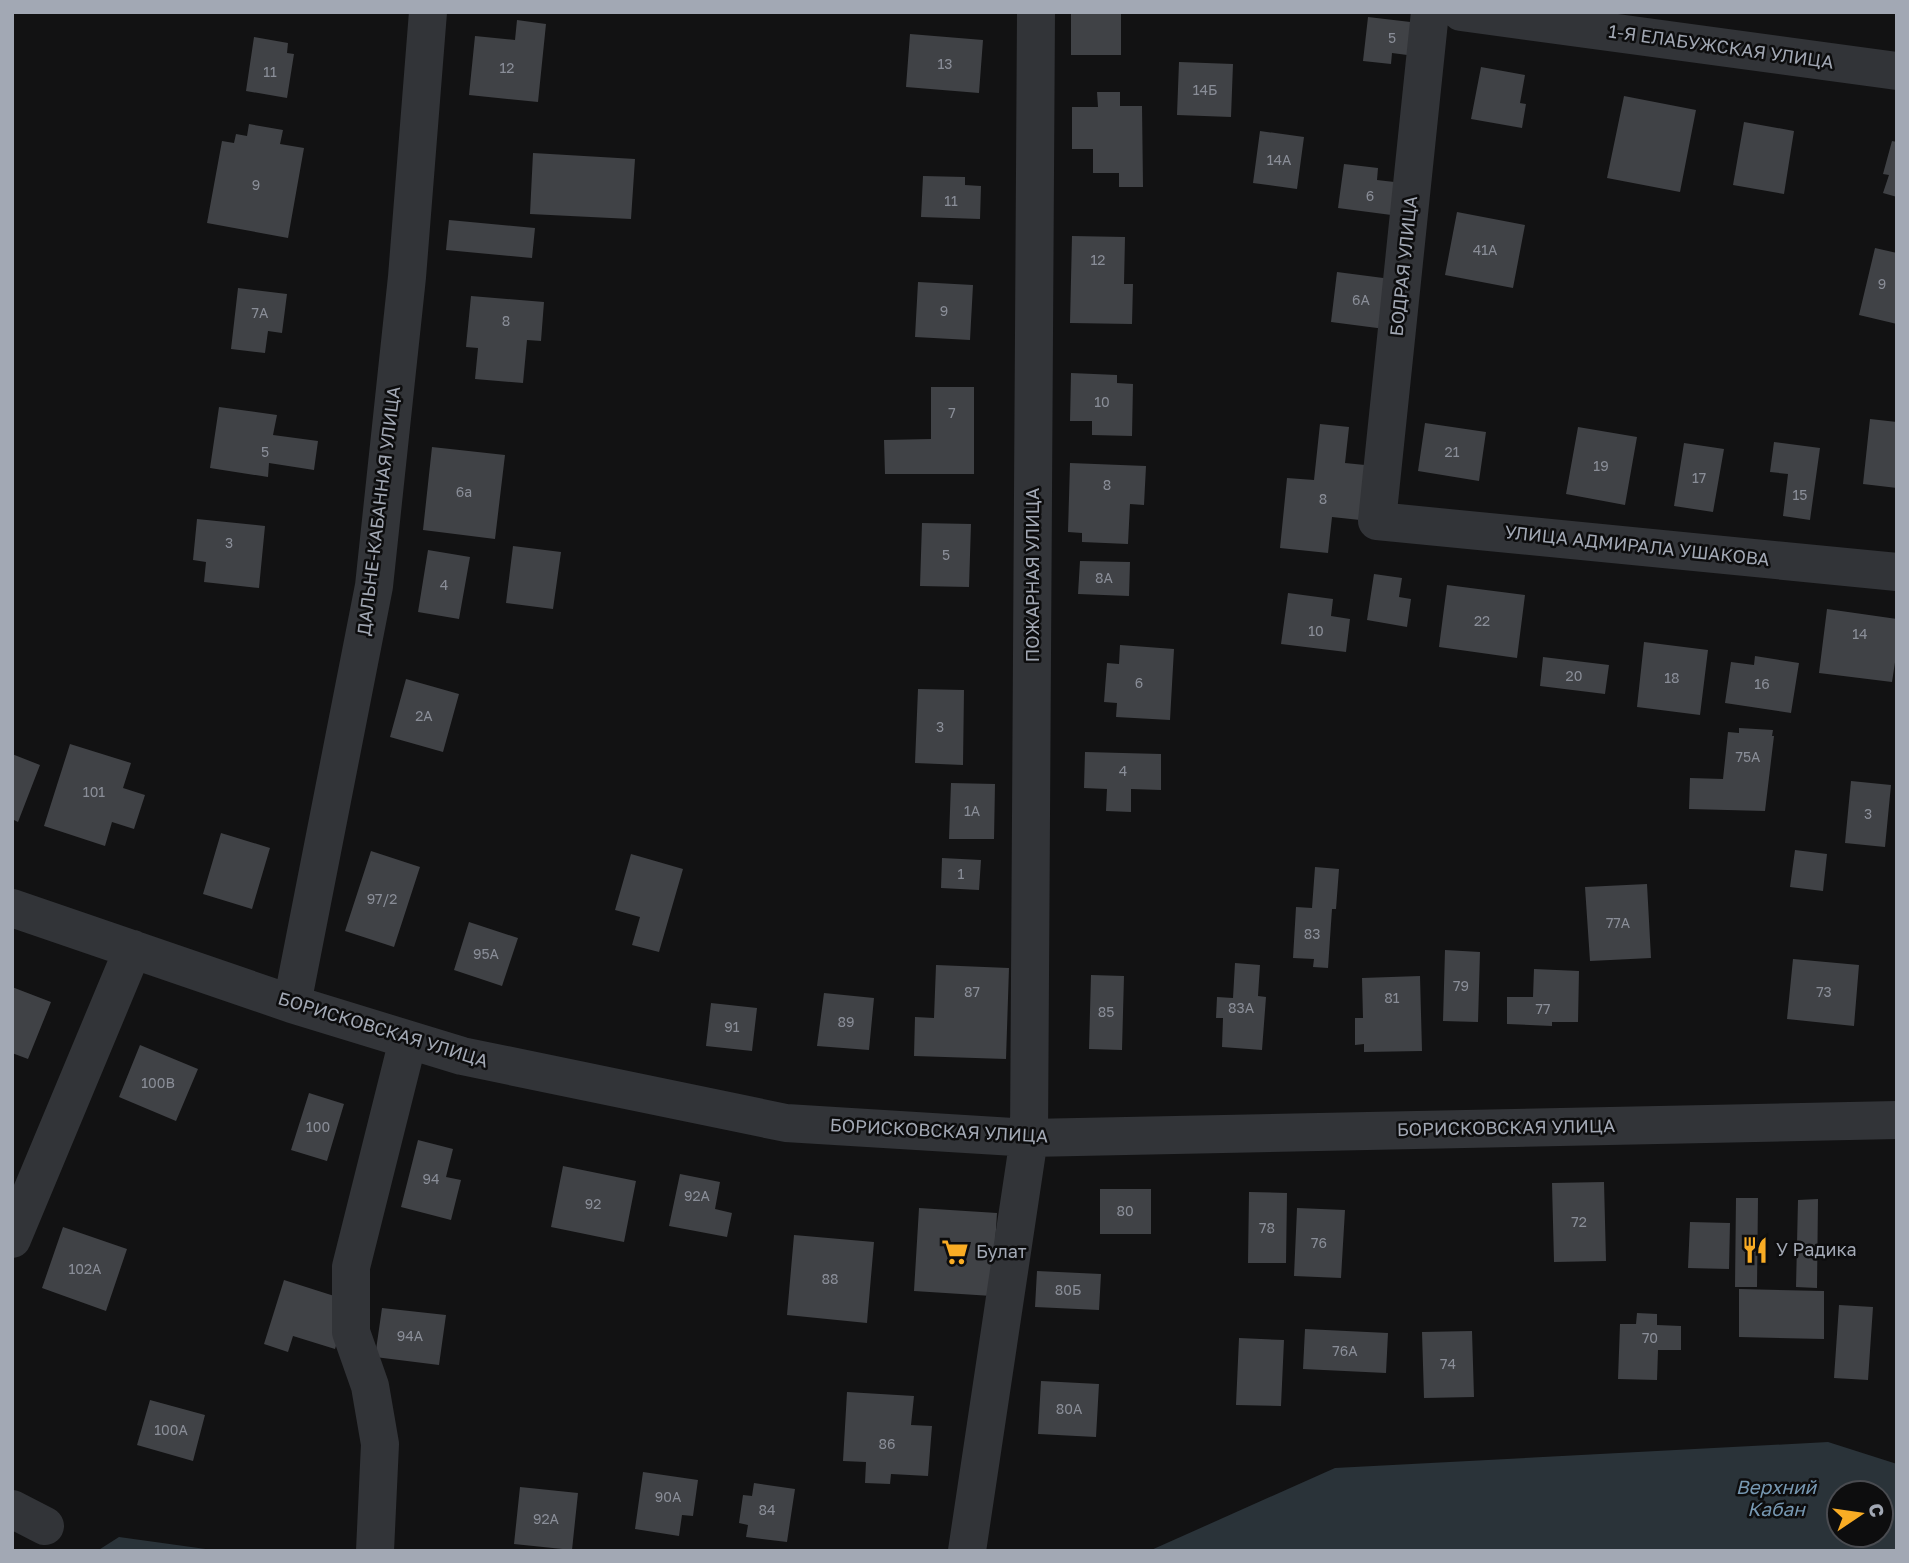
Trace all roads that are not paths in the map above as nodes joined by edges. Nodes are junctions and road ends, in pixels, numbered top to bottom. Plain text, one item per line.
1 (428, 12) edge
2 (1036, 12) edge
3 (1430, 12) edge
4 (1461, 12) edge
5 (1897, 71) edge
6 (1377, 521) joint
7 (1897, 572) edge
8 (12, 908) edge
9 (133, 949) junction
10 (292, 1004) junction
11 (408, 1040) junction
12 (1897, 1120) edge
13 (1029, 1138) junction
14 (12, 1239) edge
15 (375, 1551) edge
16 (967, 1551) edge

1 - 10 street, ДАЛЬНЕ-КАБАННАЯ УЛИЦА
2 - 13 street, ПОЖАРНАЯ УЛИЦА
3 - 6 street, БОДРАЯ УЛИЦА
4 - 5 street, 1-Я ЕЛАБУЖСКАЯ УЛИЦА
6 - 7 street, УЛИЦА АДМИРАЛА УШАКОВА
8 - 9 street, БОРИСКОВСКАЯ УЛИЦА
9 - 10 street, БОРИСКОВСКАЯ УЛИЦА
9 - 14 street
10 - 11 street, БОРИСКОВСКАЯ УЛИЦА
11 - 13 street, БОРИСКОВСКАЯ УЛИЦА
11 - 15 street
12 - 13 street, БОРИСКОВСКАЯ УЛИЦА
13 - 16 street, ПОЖАРНАЯ УЛИЦА

